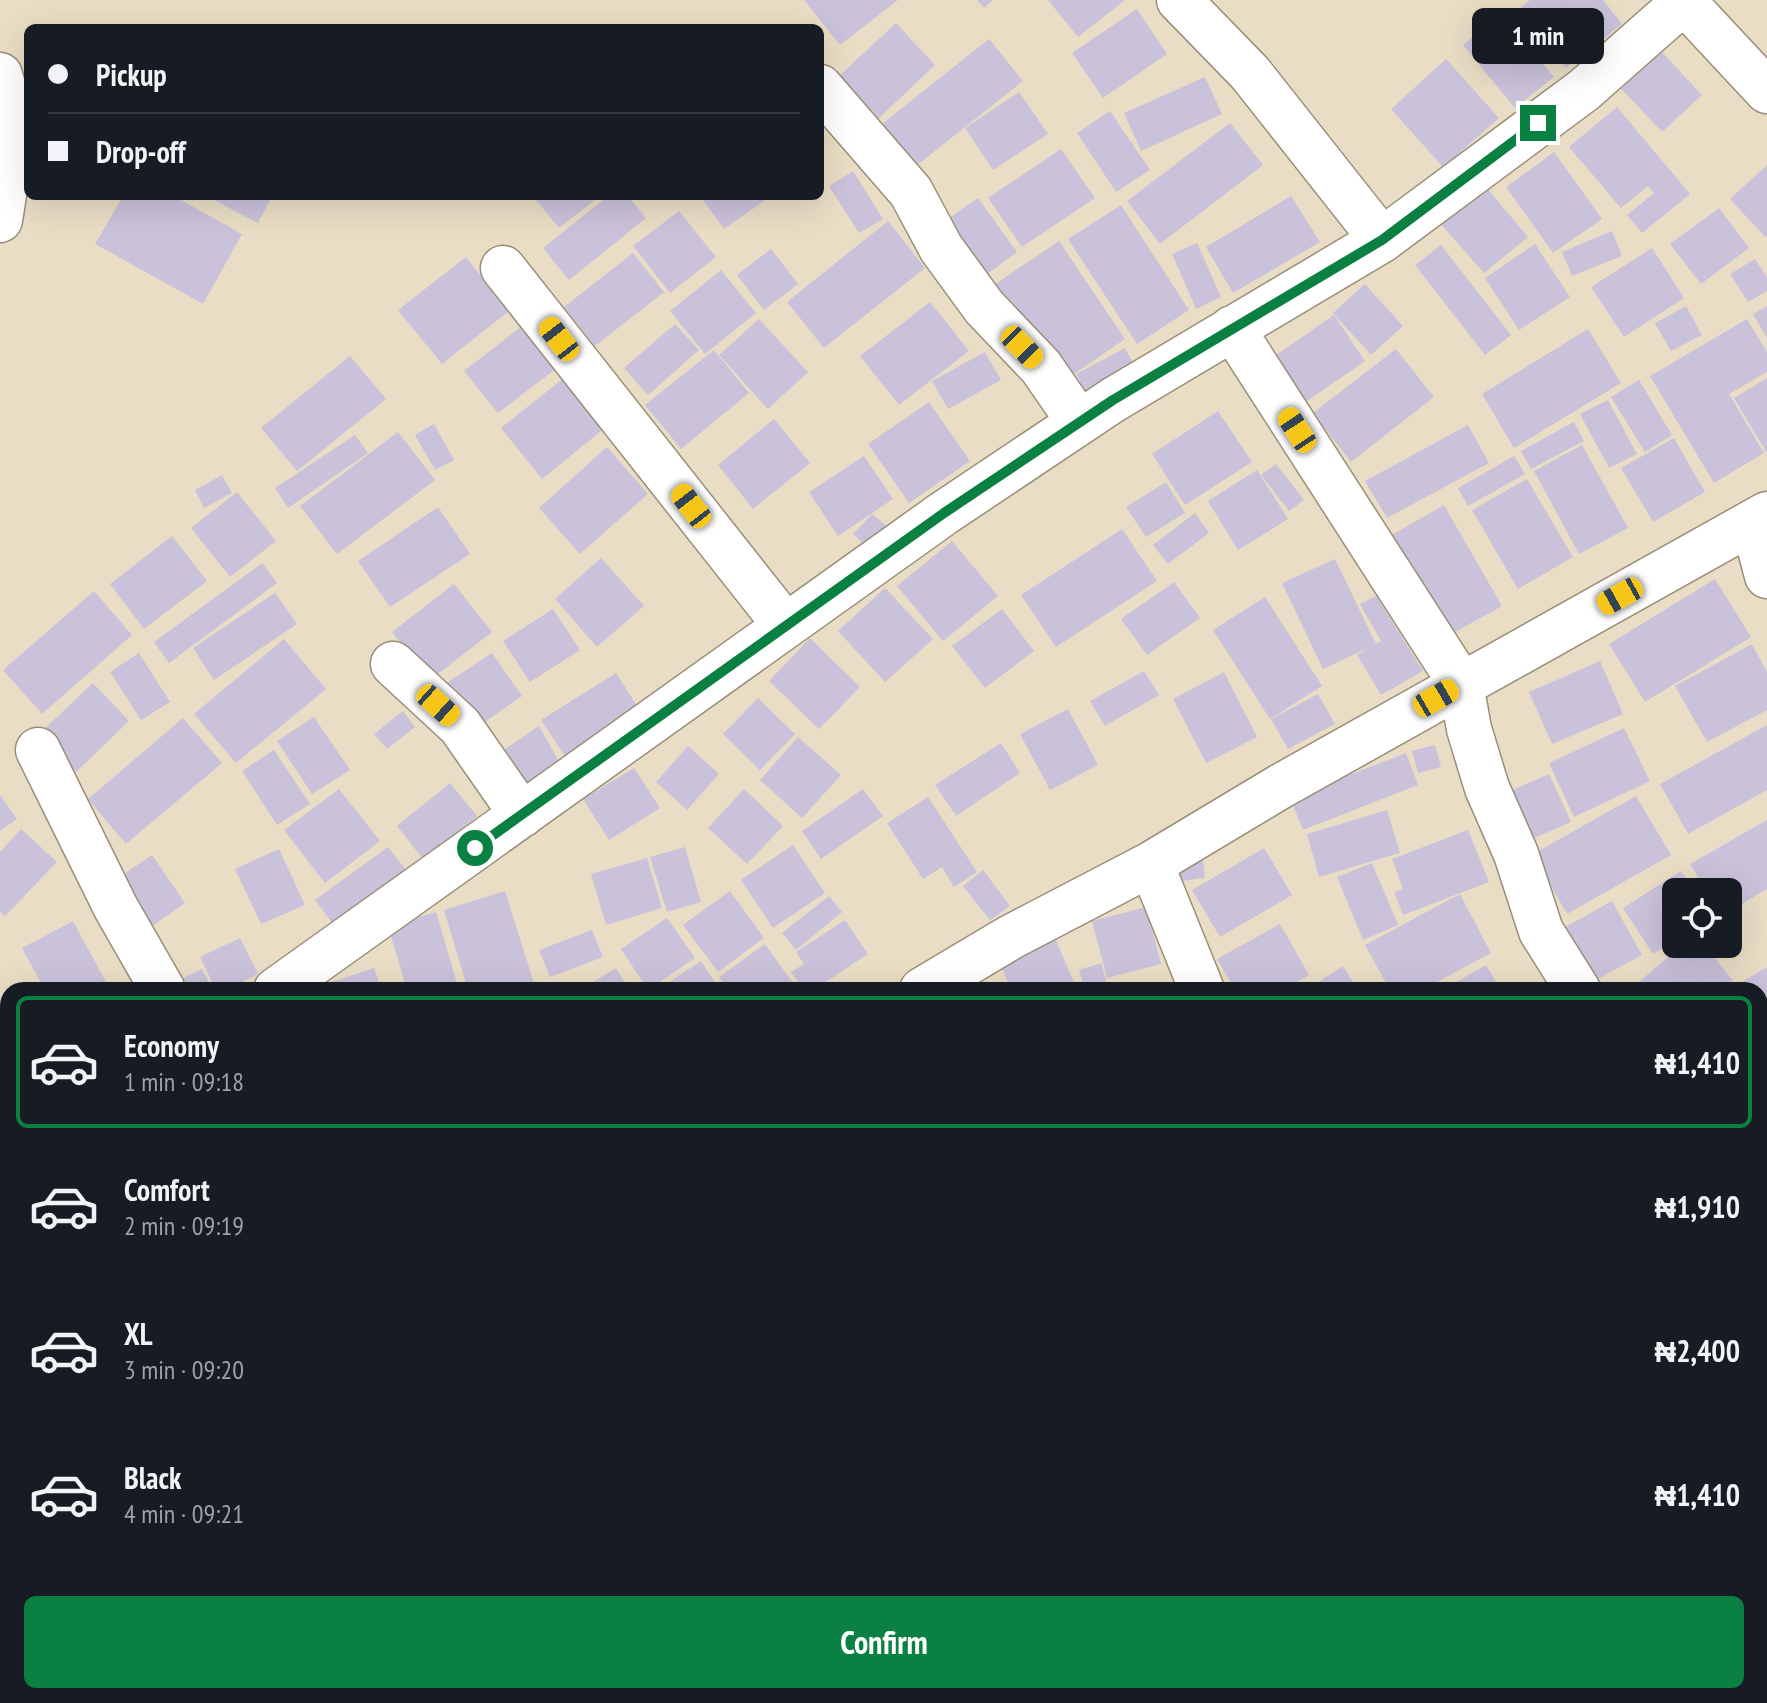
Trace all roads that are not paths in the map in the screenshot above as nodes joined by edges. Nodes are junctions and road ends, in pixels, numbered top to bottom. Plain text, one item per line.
1 (1179, 0) edge
2 (1670, 6) edge
3 (0, 75) edge
4 (1767, 91) edge
5 (824, 92) edge
6 (0, 220) edge
7 (1382, 240) junction
8 (503, 268) dead end
9 (1232, 328) junction
10 (1079, 422) junction
11 (1760, 518) edge
12 (1767, 576) edge
13 (785, 625) junction
14 (393, 664) dead end
15 (1461, 684) junction
16 (38, 750) dead end
17 (522, 815) junction
18 (1151, 864) junction
19 (158, 982) edge
20 (287, 982) edge
21 (935, 982) edge
22 (1199, 982) edge
23 (1573, 982) edge

1 - 7 street
2 - 4 street
2 - 7 street
3 - 6 street
5 - 10 street
7 - 9 street
8 - 13 street
9 - 10 street
9 - 15 street
10 - 13 street
11 - 12 street
11 - 15 street
13 - 17 street
14 - 17 street
15 - 18 street
15 - 23 street
16 - 19 street
17 - 20 street
18 - 21 street
18 - 22 street

